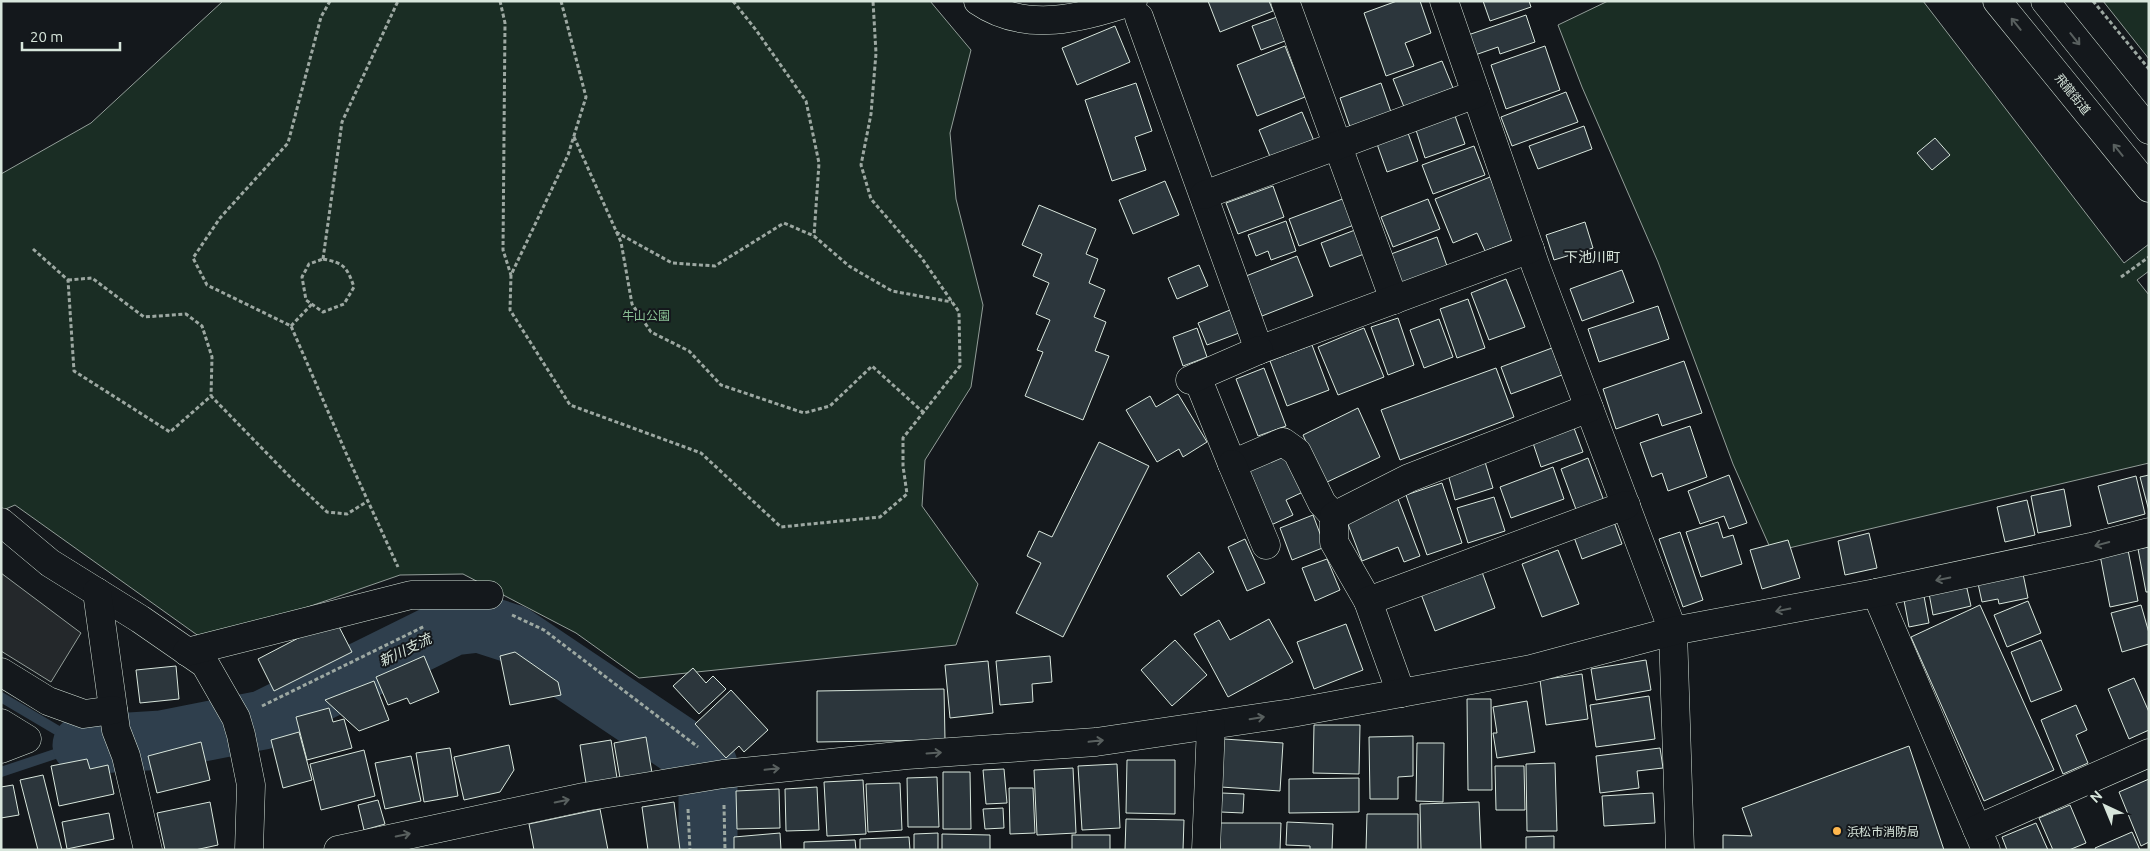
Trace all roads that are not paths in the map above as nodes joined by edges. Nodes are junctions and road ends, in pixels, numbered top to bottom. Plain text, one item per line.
1 (978, 1) edge
2 (1285, 1) edge
3 (1444, 1) edge
4 (1997, 1) edge
5 (2045, 1) edge
6 (1136, 9) edge
7 (1476, 94) junction
8 (2149, 130) edge
9 (1339, 145) junction
10 (2149, 188) edge
11 (1204, 196) junction
12 (1530, 249) junction
13 (1394, 300) junction
14 (1259, 350) junction
15 (1589, 408) junction
16 (1232, 464) junction
17 (1626, 505) junction
18 (1334, 516) junction
19 (1, 522) edge
20 (2149, 532) edge
21 (1266, 545) dead end
22 (97, 592) junction
23 (1876, 593) junction
24 (489, 595) dead end
25 (1368, 601) junction
26 (1673, 632) junction
27 (188, 652) junction
28 (1, 672) edge
29 (1401, 693) junction
30 (115, 720) junction
31 (1, 723) edge
32 (1211, 725) junction
33 (1, 750) edge
34 (2149, 753) edge
35 (437, 839) edge
36 (1981, 839) edge
37 (148, 850) edge
38 (248, 850) edge
39 (338, 850) edge
40 (1206, 850) edge
41 (1680, 850) edge

1 - 6 main road
2 - 9 main road
3 - 7 main road
10 -> 4 main road, 飛龍街道
5 -> 8 main road
6 - 11 main road
7 - 9 main road
7 - 12 main road
9 - 11 main road
9 - 13 main road
11 - 14 main road
12 - 13 main road
12 - 15 main road
13 - 14 main road
14 - 16 main road
15 - 17 main road
15 - 18 main road
16 - 18 main road
16 - 21 main road
17 - 25 main road
17 - 26 main road
18 - 25 main road
19 - 22 main road
20 -> 23 main road
22 - 27 main road
22 - 30 main road
23 -> 26 main road
23 - 36 main road
24 - 27 main road
25 - 29 main road
26 - 29 main road
26 - 41 main road
27 - 38 main road
28 - 30 main road
32 -> 29 main road
30 - 37 main road
31 - 33 main road
35 -> 32 main road
32 - 40 main road
34 - 36 main road
39 -> 35 main road

